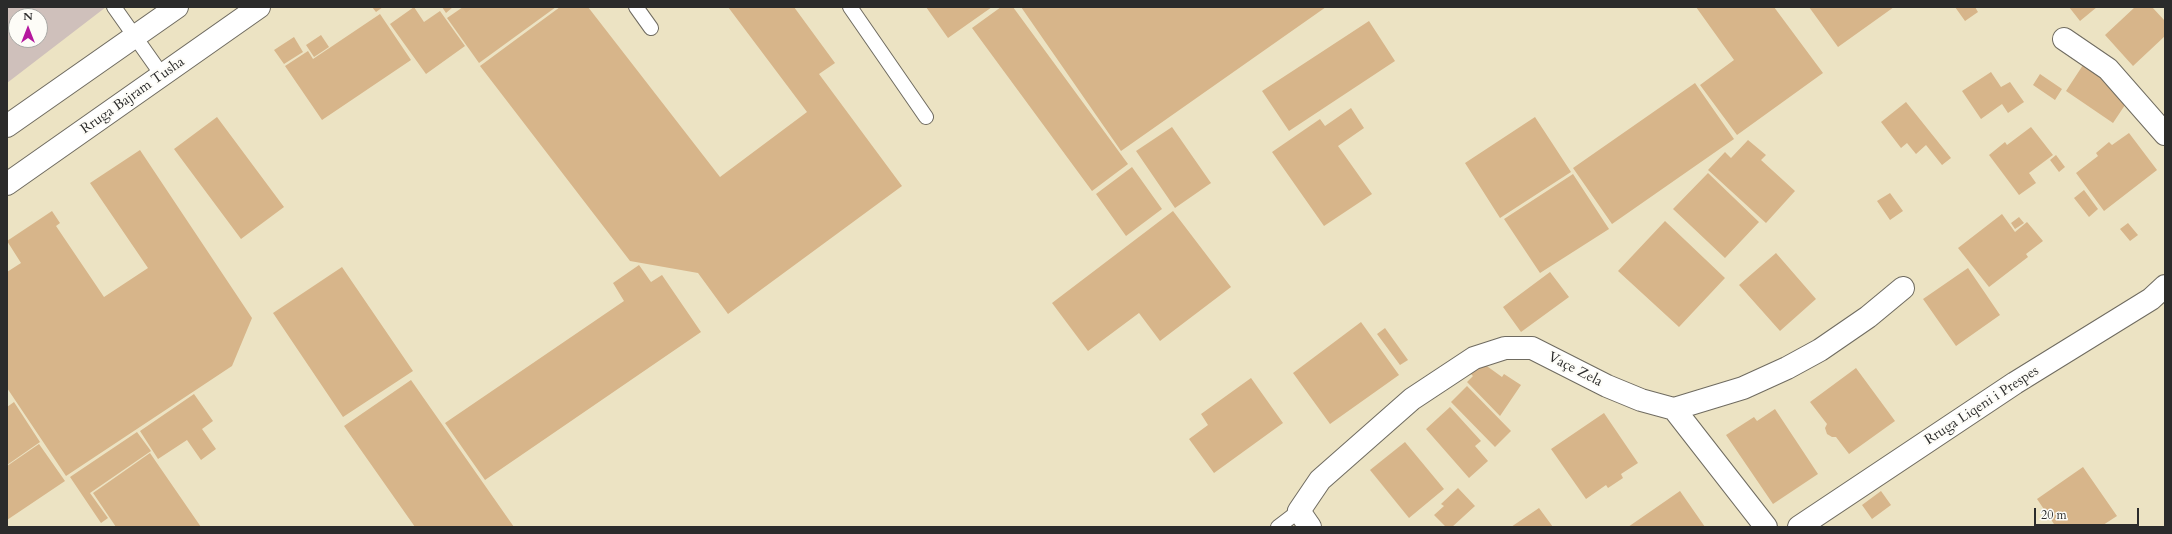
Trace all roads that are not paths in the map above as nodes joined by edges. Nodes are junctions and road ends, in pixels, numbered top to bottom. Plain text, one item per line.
1 (114, 7) edge
2 (177, 7) edge
3 (259, 7) edge
4 (636, 7) edge
5 (850, 7) edge
6 (651, 28) dead end
7 (134, 37) junction
8 (2064, 39) dead end
9 (162, 76) junction
10 (926, 117) dead end
11 (7, 126) edge
12 (2165, 134) edge
13 (7, 184) edge
14 (2165, 286) edge
15 (1903, 288) dead end
16 (1674, 409) junction
17 (1305, 519) edge
18 (1278, 527) edge
19 (1766, 527) edge
20 (1799, 527) edge

1 - 7 lane
2 - 7 street
3 - 9 street, Rruga Bajram Tusha
4 - 6 lane
5 - 10 lane
7 - 9 lane
7 - 11 street
8 - 12 street
9 - 13 street, Rruga Bajram Tusha
14 - 20 street, Rruga Liqeni i Prespes
15 - 16 street
16 - 17 street, Vaçe Zela
16 - 19 street
17 - 18 lane, Vaçe Zela

